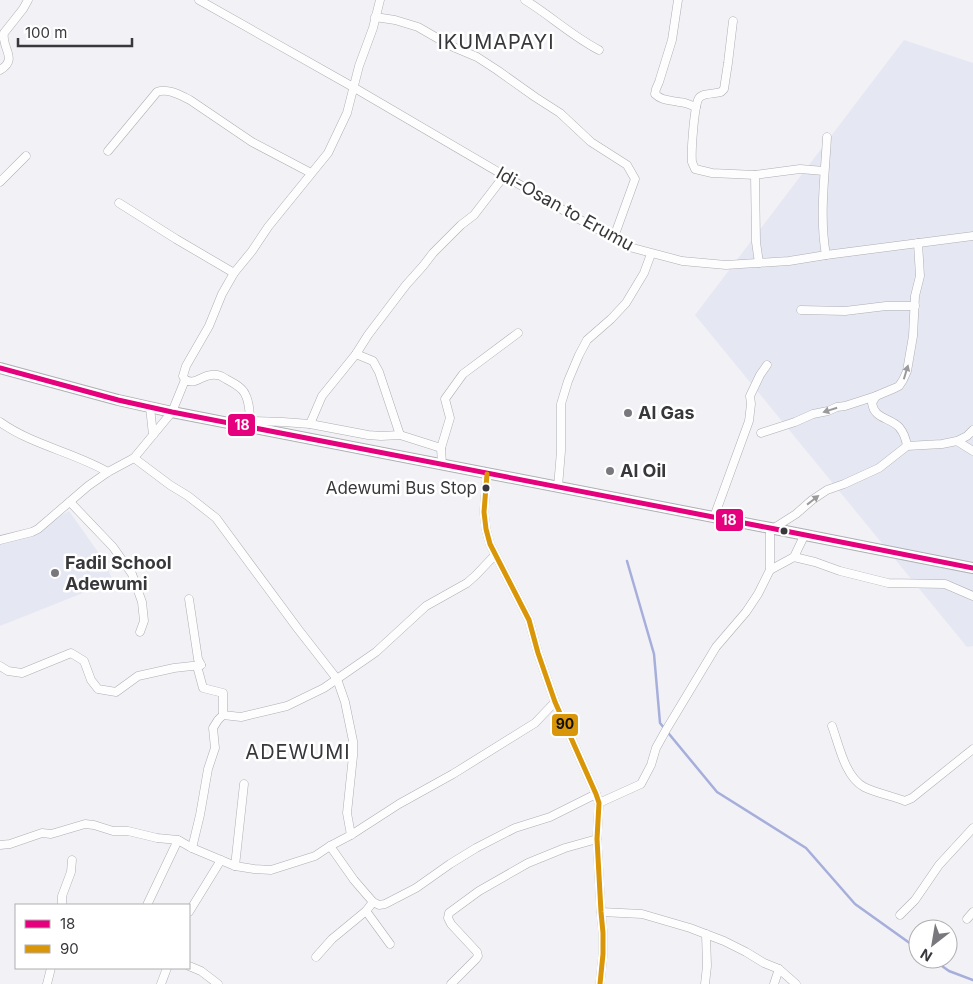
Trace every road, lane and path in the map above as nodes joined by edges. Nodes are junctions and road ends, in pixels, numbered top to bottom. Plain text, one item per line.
1 (28, 0) edge
2 (199, 0) edge
3 (370, 0) edge
4 (525, 0) edge
5 (678, 0) edge
6 (379, 2) edge
7 (376, 17) junction
8 (733, 21) dead end
9 (599, 50) dead end
10 (0, 70) edge
11 (353, 87) junction
12 (696, 106) junction
13 (826, 137) dead end
14 (108, 151) dead end
15 (26, 156) dead end
16 (824, 171) junction
17 (311, 173) junction
18 (755, 175) junction
19 (504, 176) junction
20 (0, 182) edge
21 (119, 203) dead end
22 (973, 236) edge
23 (614, 238) junction
24 (918, 243) junction
25 (651, 254) junction
26 (826, 255) junction
27 (759, 263) junction
28 (234, 274) junction
29 (915, 306) junction
30 (801, 310) dead end
31 (518, 333) dead end
32 (356, 354) junction
33 (767, 365) dead end
34 (0, 368) edge
35 (185, 380) junction
36 (876, 396) junction
37 (150, 407) junction
38 (172, 412) junction
39 (0, 422) edge
40 (250, 424) junction
41 (310, 424) junction
42 (973, 430) edge
43 (761, 432) dead end
44 (153, 435) junction
45 (400, 435) junction
46 (957, 441) junction
47 (908, 446) junction
48 (441, 448) junction
49 (973, 451) edge
50 (134, 458) junction
51 (442, 464) junction
52 (108, 472) junction
53 (487, 474) junction
54 (558, 487) junction
55 (70, 502) junction
56 (714, 517) junction
57 (772, 528) junction
58 (805, 534) junction
59 (0, 540) edge
60 (496, 555) junction
61 (794, 557) junction
62 (973, 568) edge
63 (770, 570) junction
64 (973, 596) edge
65 (189, 599) dead end
66 (140, 632) dead end
67 (201, 665) junction
68 (0, 666) edge
69 (336, 679) junction
70 (555, 702) junction
71 (223, 715) junction
72 (832, 726) dead end
73 (973, 749) edge
74 (244, 784) dead end
75 (596, 794) junction
76 (599, 803) junction
77 (973, 828) edge
78 (351, 835) junction
79 (597, 839) junction
80 (178, 840) junction
81 (0, 845) edge
82 (330, 846) junction
83 (192, 848) junction
84 (72, 860) dead end
85 (221, 860) junction
86 (235, 866) junction
87 (373, 902) junction
88 (62, 904) edge
89 (147, 904) edge
90 (190, 910) edge
91 (366, 911) junction
92 (601, 912) junction
93 (973, 912) edge
94 (900, 915) dead end
95 (967, 919) dead end
96 (706, 934) junction
97 (390, 944) dead end
98 (316, 957) dead end
99 (190, 966) edge
100 (779, 968) junction
101 (51, 969) edge
102 (167, 969) edge
103 (48, 984) edge
104 (161, 984) edge
105 (218, 984) edge
106 (450, 984) edge
107 (600, 984) edge
108 (705, 984) edge
109 (774, 984) edge
110 (796, 984) edge

1 - 10 street
2 - 11 street, Idi-Osan to Erumu
3 - 6 street
4 - 9 street
5 - 12 street
6 - 7 street
7 - 11 street
7 - 23 street
8 - 12 street
11 - 17 street
11 - 19 street, Idi-Osan to Erumu
12 - 18 street
13 - 16 street
14 - 17 street
15 - 20 street
16 - 18 street
16 - 26 street
17 - 28 street
18 - 27 street
19 - 23 street, Idi-Osan to Erumu
19 - 32 street
21 - 28 street
22 - 24 street, Idi-Osan to Erumu
23 - 25 street, Idi-Osan to Erumu
24 - 26 street, Idi-Osan to Erumu
24 - 29 street
25 - 27 street, Idi-Osan to Erumu
25 - 54 street
26 - 27 street, Idi-Osan to Erumu
28 - 35 street
29 - 30 street
36 -> 29 street
31 - 48 street
32 - 41 street
32 - 45 street
33 - 56 street
34 - 37 main road
35 - 38 street
35 - 40 street
36 -> 43 street
36 - 47 street
37 - 38 main road
37 - 44 street
38 - 40 main road
38 - 44 street
39 - 52 street
40 - 41 street
40 - 51 main road
41 - 45 street
42 - 46 street
44 - 50 street
45 - 48 street
46 - 47 street
46 - 49 street
57 -> 47 street
48 - 51 street
50 - 52 street
50 - 69 street
51 - 53 main road
52 - 55 street
53 - 54 main road
53 - 60 street
54 - 56 main road
55 - 59 street
55 - 66 street
56 - 57 main road
57 - 58 main road
57 - 63 street
58 - 61 street
58 - 62 main road
60 - 69 street
60 - 70 street
61 - 63 street
61 - 64 street
63 - 76 street
65 - 67 street
67 - 68 street
67 - 71 street
69 - 71 street
69 - 78 street
70 - 75 street
70 - 78 street
71 - 83 street
72 - 73 street
74 - 86 street
75 - 76 street
75 - 87 street
76 - 79 street
77 - 94 street
78 - 82 street
79 - 92 street
79 - 106 street
80 - 81 street
80 - 83 street
80 - 89 street
82 - 86 street
82 - 87 street
83 - 85 street
84 - 88 street
85 - 86 street
85 - 90 street
87 - 91 street
91 - 97 street
91 - 98 street
92 - 96 street
92 - 107 street
93 - 95 street
96 - 100 street
96 - 108 street
99 - 105 street
100 - 109 street
100 - 110 street
101 - 103 street
102 - 104 street

